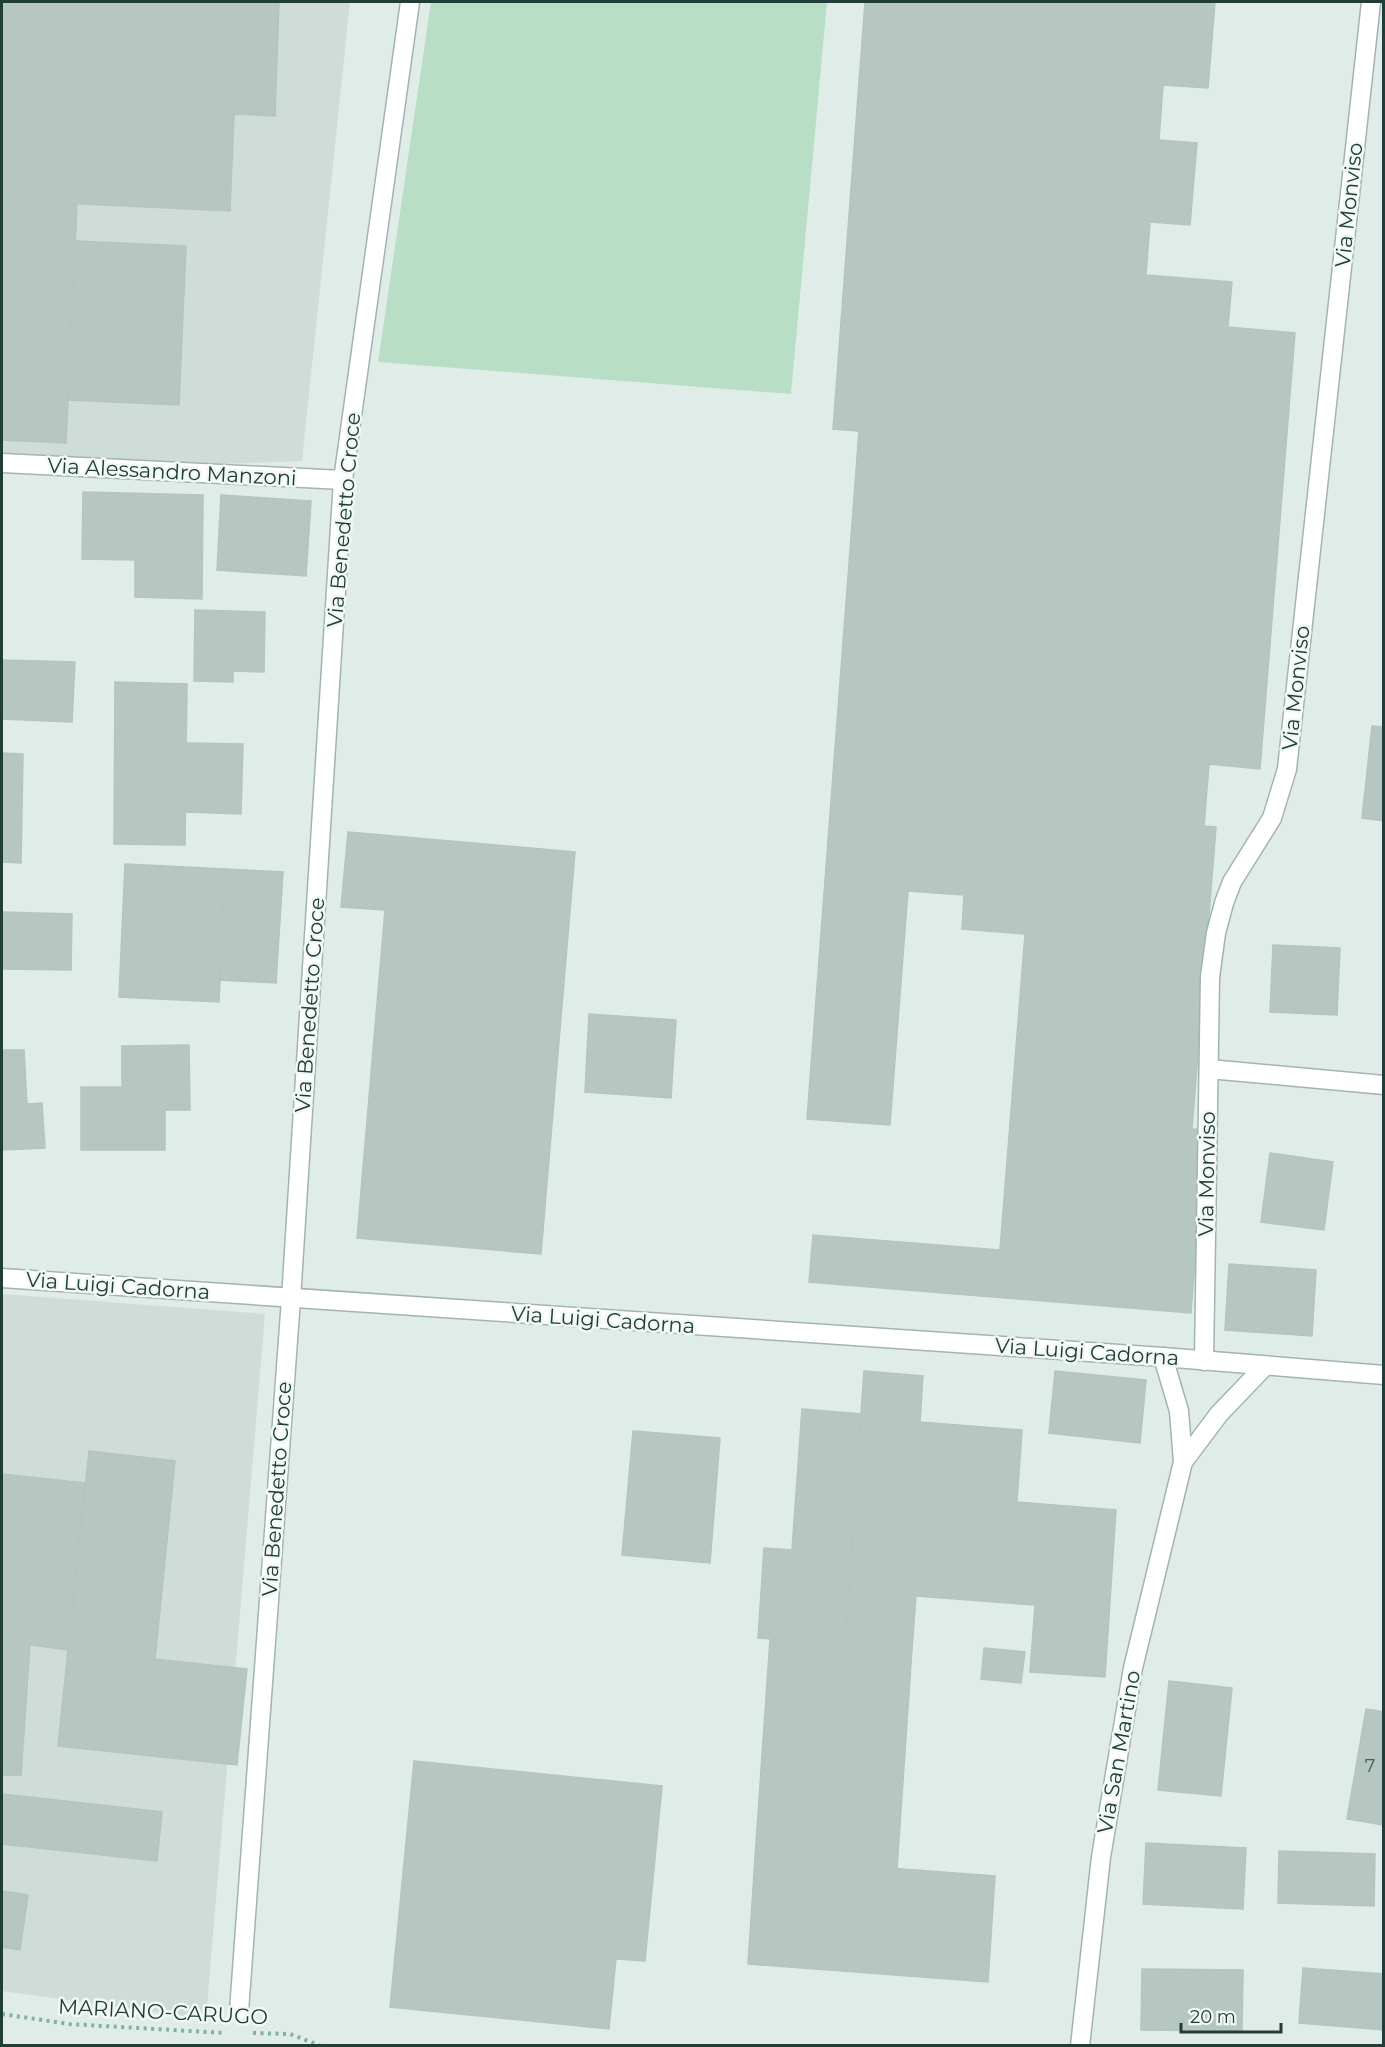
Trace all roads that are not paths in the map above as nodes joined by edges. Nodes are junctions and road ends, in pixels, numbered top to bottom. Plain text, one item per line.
1 (410, 2) edge
2 (1371, 2) edge
3 (2, 463) edge
4 (343, 480) junction
5 (1209, 1069) junction
6 (1383, 1085) edge
7 (2, 1278) edge
8 (291, 1299) junction
9 (1163, 1357) junction
10 (1204, 1361) junction
11 (1265, 1366) junction
12 (1383, 1375) edge
13 (1183, 1462) junction
14 (239, 2011) dead end
15 (1080, 2046) edge

1 - 4 street, Via Benedetto Croce
2 - 5 street, Via Monviso
3 - 4 street, Via Alessandro Manzoni
4 - 8 street, Via Benedetto Croce
5 - 6 street
5 - 10 street, Via Monviso
7 - 8 street, Via Luigi Cadorna
8 - 9 street, Via Luigi Cadorna
8 - 14 street, Via Benedetto Croce
9 - 10 street, Via Luigi Cadorna
9 - 13 street
10 - 11 street, Via Luigi Cadorna
11 - 12 street, Via Luigi Cadorna
11 - 13 street
13 - 15 street, Via San Martino

